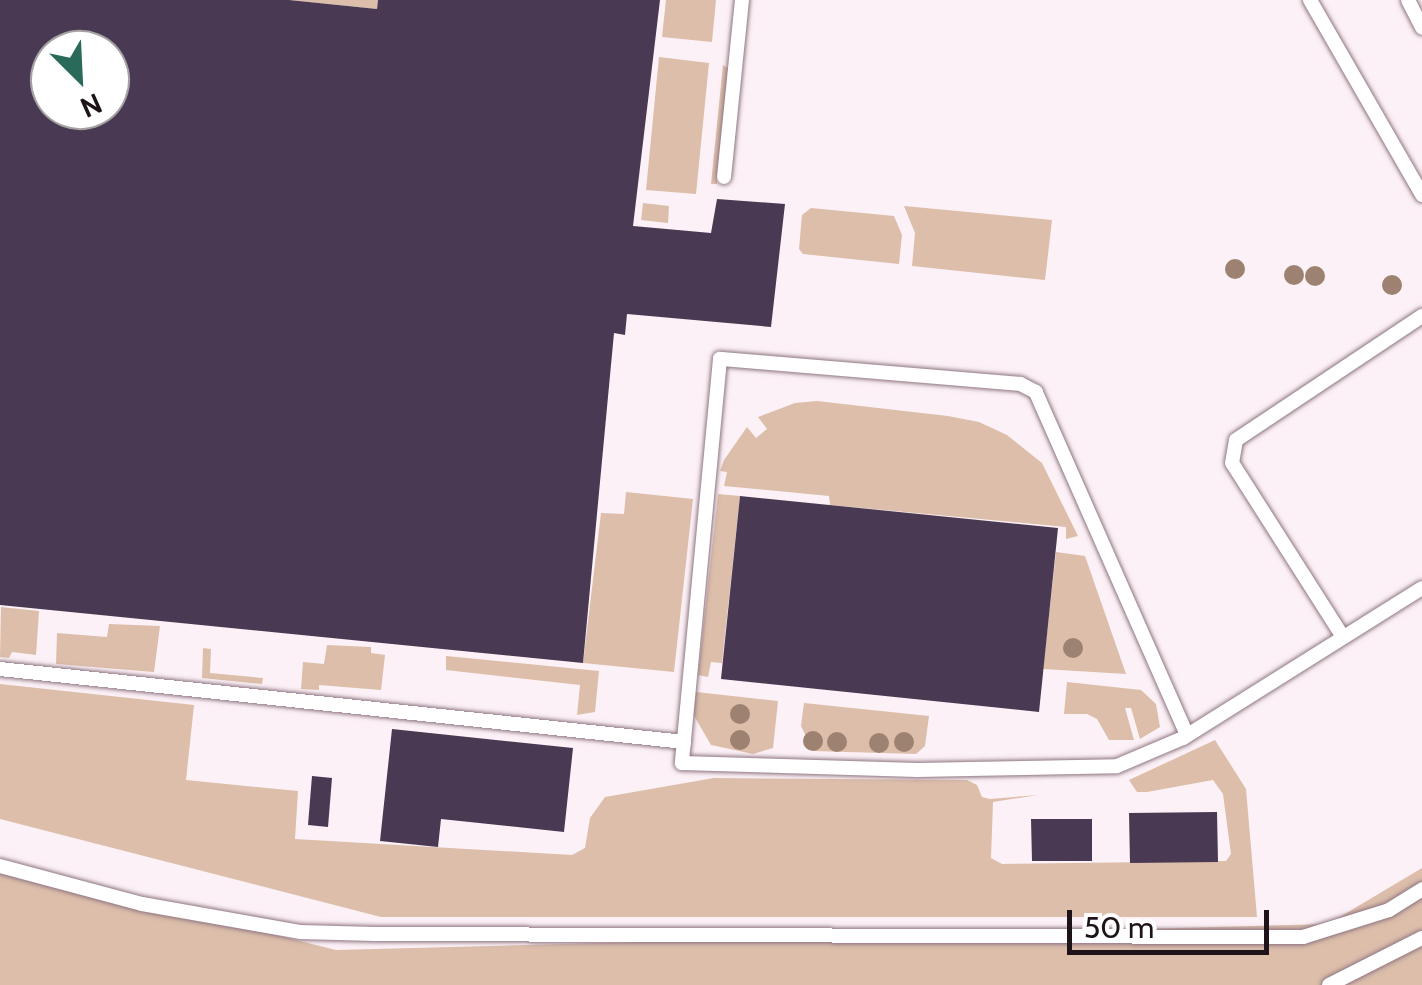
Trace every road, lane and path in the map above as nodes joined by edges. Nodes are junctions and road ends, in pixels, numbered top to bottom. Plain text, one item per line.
1 (742, 0) edge
2 (1310, 0) edge
3 (1408, 0) edge
4 (1422, 28) edge
5 (724, 177) dead end
6 (1422, 195) edge
7 (1422, 316) edge
8 (1422, 588) edge
9 (1344, 637) junction
10 (0, 669) edge
11 (1186, 735) junction
12 (684, 742) junction
13 (0, 866) edge
14 (1422, 890) edge
15 (1422, 938) edge
16 (1329, 985) edge

1 - 5 lane
2 - 6 lane
3 - 4 lane
7 - 9 lane
8 - 9 lane
9 - 11 lane
10 - 12 lane
11 - 12 lane
11 - 12 lane
13 - 14 lane
15 - 16 lane

